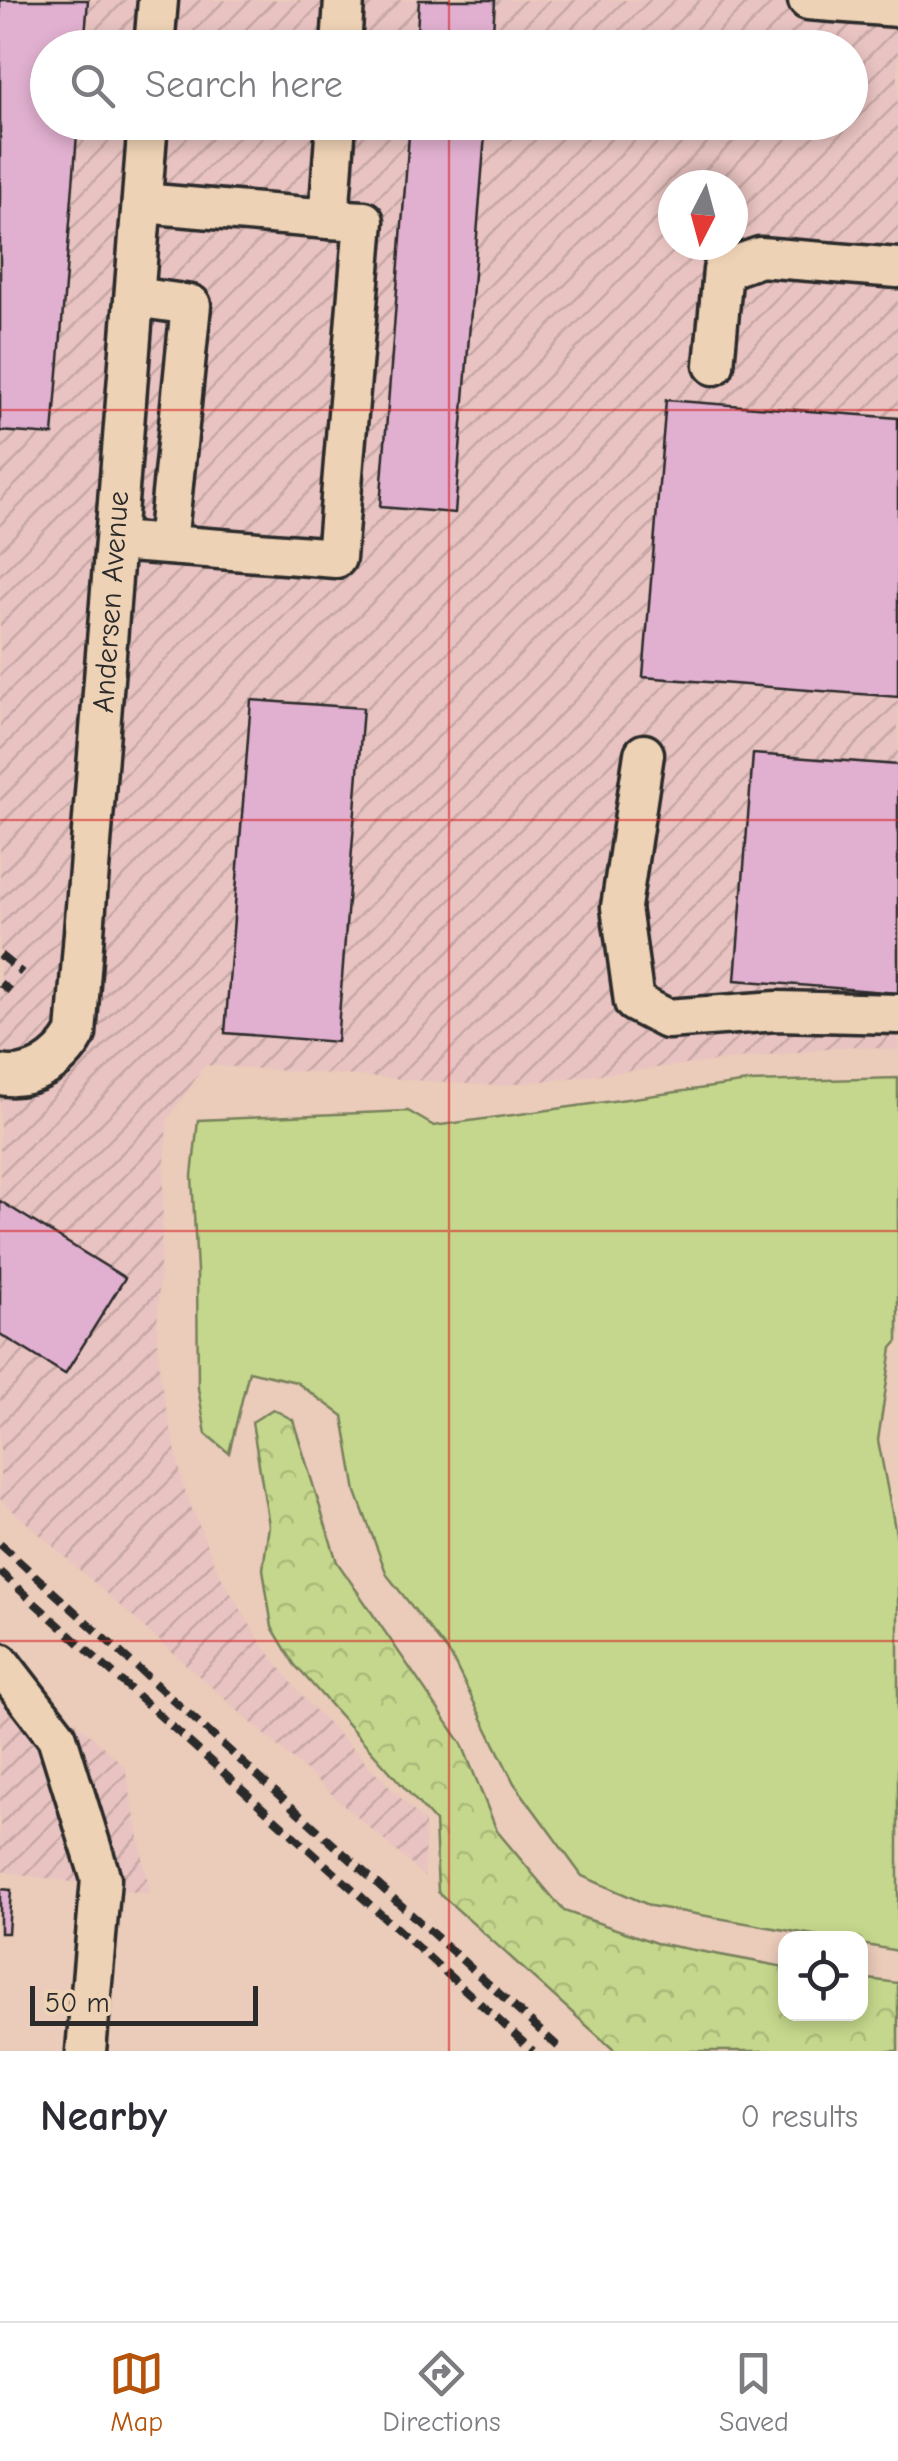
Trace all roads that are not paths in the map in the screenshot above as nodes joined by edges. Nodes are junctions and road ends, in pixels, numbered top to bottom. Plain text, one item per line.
1 (158, 0) edge
2 (344, 0) edge
3 (808, 0) edge
4 (898, 7) edge
5 (156, 30) edge
6 (342, 30) edge
7 (147, 140) edge
8 (335, 140) edge
9 (142, 204) junction
10 (328, 219) junction
11 (898, 268) edge
12 (135, 297) junction
13 (714, 365) dead end
14 (116, 540) junction
15 (168, 544) junction
16 (644, 754) dead end
17 (898, 1014) edge
18 (0, 1075) edge
19 (0, 1663) edge
20 (86, 2051) edge

1 - 5 street
2 - 6 street
3 - 4 street
7 - 9 street, Andersen Avenue
8 - 10 street
9 - 10 street
9 - 12 street, Andersen Avenue
10 - 15 street
11 - 13 street
12 - 14 street, Andersen Avenue
12 - 15 street
14 - 15 street
14 - 18 street, Andersen Avenue
16 - 17 street
19 - 20 street

